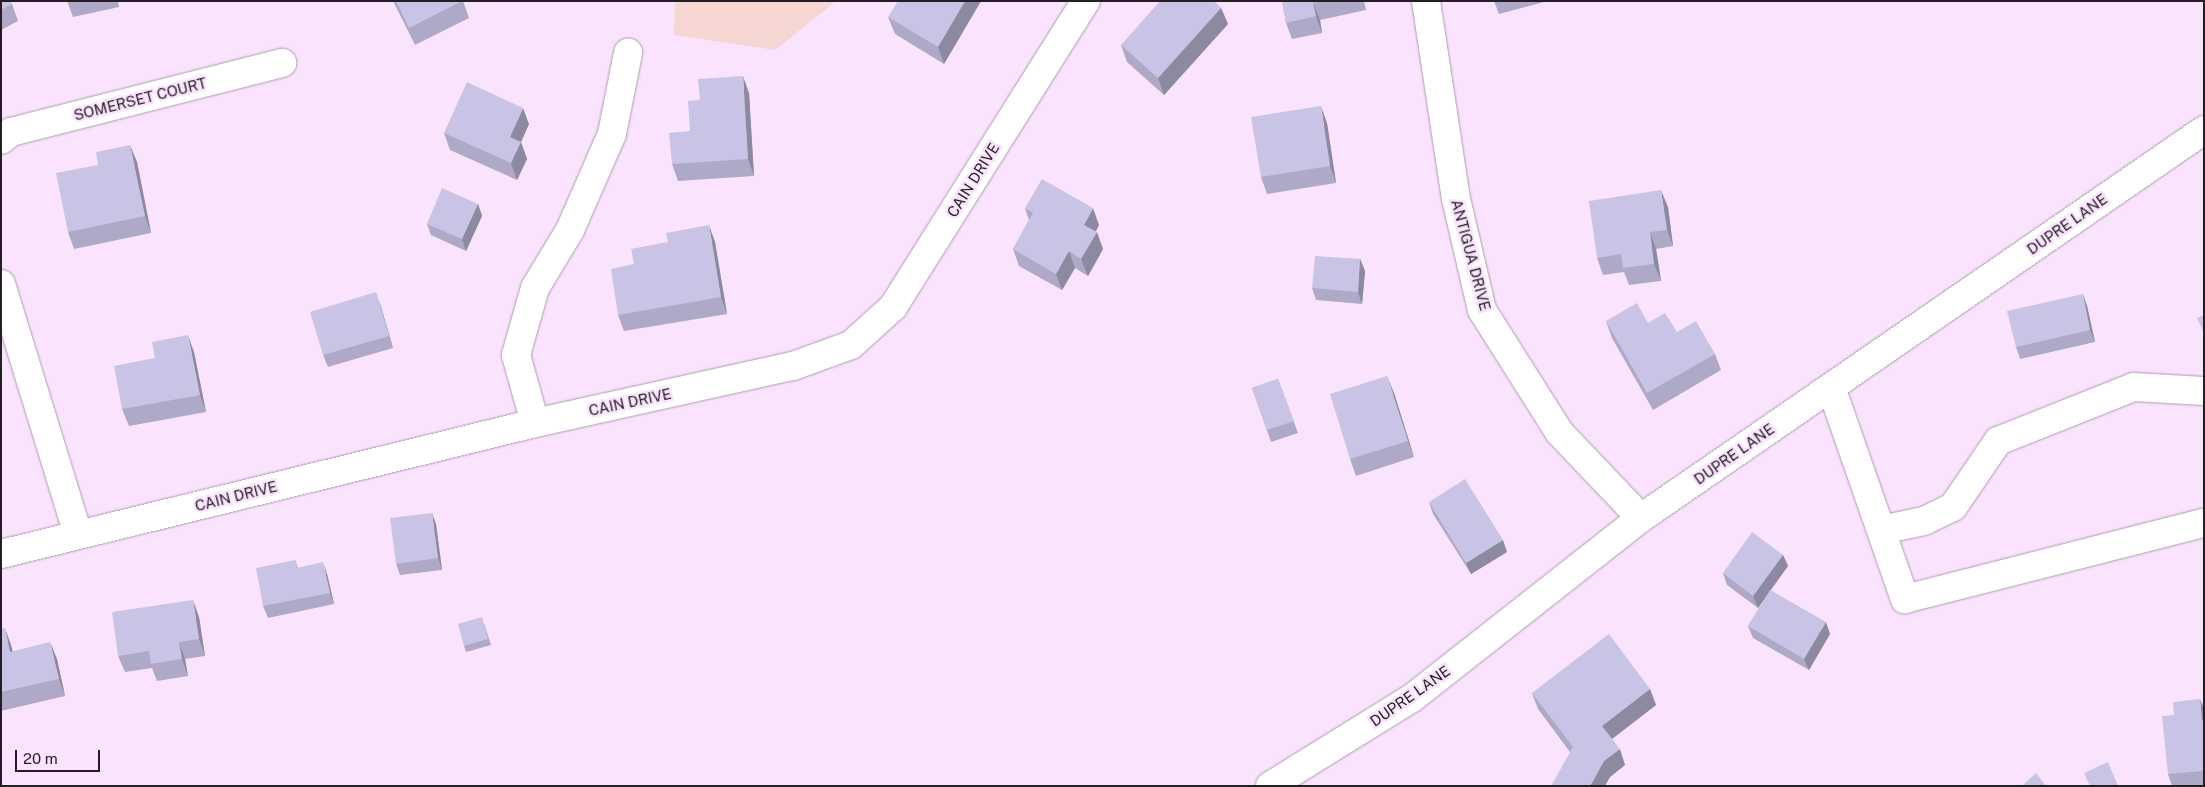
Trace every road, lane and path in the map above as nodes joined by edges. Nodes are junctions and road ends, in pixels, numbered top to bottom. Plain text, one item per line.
1 (1086, 1) edge
2 (1426, 1) edge
3 (628, 53) dead end
4 (282, 64) dead end
5 (2204, 130) edge
6 (1, 140) edge
7 (1, 284) edge
8 (1831, 387) junction
9 (2204, 391) edge
10 (535, 423) junction
11 (1641, 518) junction
12 (2204, 523) edge
13 (1881, 530) junction
14 (78, 534) junction
15 (1, 554) edge
16 (1270, 786) edge

1 - 10 street, CAIN DRIVE
2 - 11 street, ANTIGUA DRIVE
3 - 10 street
4 - 6 street, SOMERSET COURT
5 - 8 street, DUPRE LANE
7 - 14 street
8 - 11 street, DUPRE LANE
8 - 13 street
9 - 13 street
10 - 14 street, CAIN DRIVE
11 - 16 street, DUPRE LANE
12 - 13 street
14 - 15 street, CAIN DRIVE

